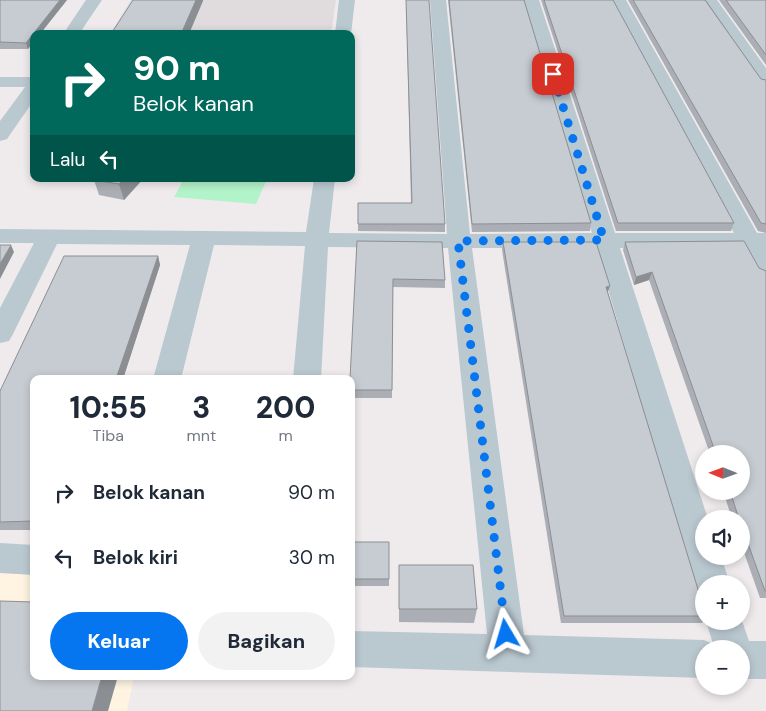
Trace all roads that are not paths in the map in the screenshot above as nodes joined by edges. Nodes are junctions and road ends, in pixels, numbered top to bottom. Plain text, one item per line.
1 (94, 0) edge
2 (347, 0) edge
3 (438, 0) edge
4 (531, 0) edge
5 (618, 0) edge
6 (708, 0) edge
7 (74, 30) edge
8 (343, 30) edge
9 (766, 80) edge
10 (0, 82) edge
11 (30, 82) edge
12 (30, 93) edge
13 (0, 135) edge
14 (325, 182) edge
15 (0, 236) edge
16 (49, 236) junction
17 (204, 238) junction
18 (317, 239) junction
19 (604, 240) junction
20 (758, 240) edge
21 (458, 241) junction
22 (766, 270) edge
23 (0, 334) edge
24 (168, 375) edge
25 (307, 375) edge
26 (0, 558) edge
27 (30, 560) edge
28 (709, 575) edge
29 (355, 649) edge
30 (508, 654) junction
31 (695, 659) edge
32 (750, 660) edge
33 (766, 660) edge

1 - 7 street
2 - 8 street
3 - 21 street
4 - 19 street
5 - 20 street
6 - 9 street
10 - 11 street
12 - 13 street
14 - 18 street
15 - 16 street
16 - 17 street
16 - 23 street
17 - 18 street
17 - 24 street
18 - 21 street
18 - 25 street
19 - 20 street
19 - 21 street
19 - 28 street
20 - 22 street
21 - 30 street
26 - 27 street
29 - 30 street
30 - 31 street
32 - 33 street

